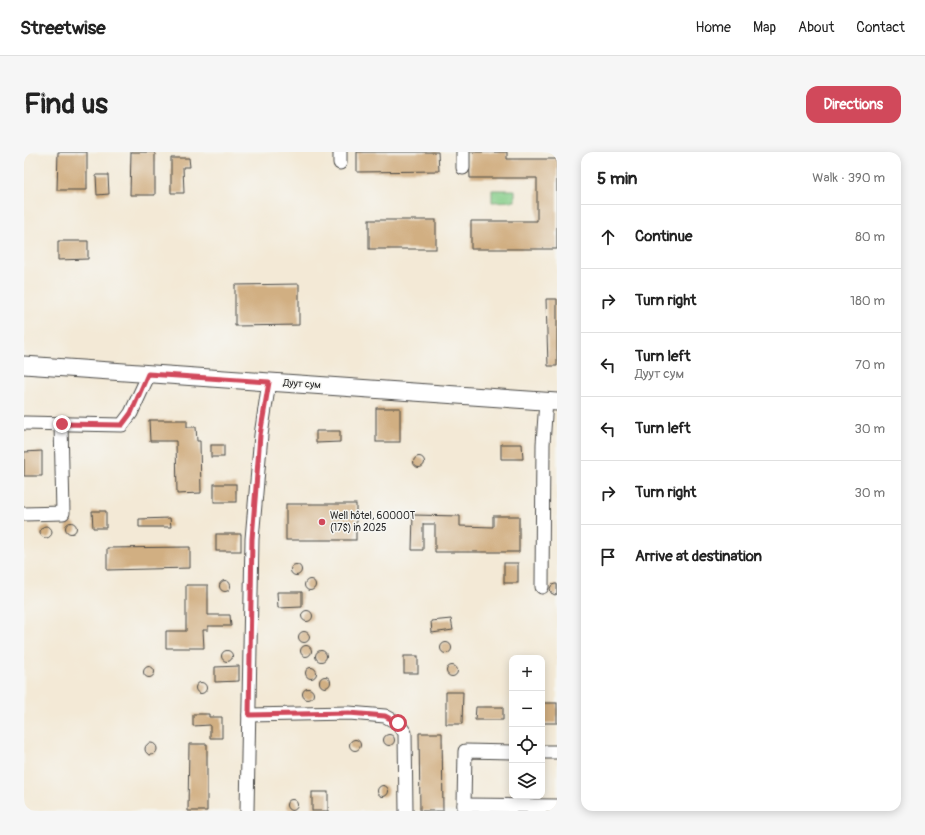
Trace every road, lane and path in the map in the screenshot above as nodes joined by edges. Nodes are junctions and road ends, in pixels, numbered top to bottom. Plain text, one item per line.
1 (463, 152) edge
2 (463, 168) dead end
3 (24, 365) edge
4 (148, 374) junction
5 (269, 382) junction
6 (552, 401) edge
7 (24, 423) edge
8 (62, 424) junction
9 (24, 514) edge
10 (542, 587) dead end
11 (249, 715) junction
12 (509, 752) edge
13 (545, 752) edge
14 (557, 752) edge
15 (557, 806) edge
16 (464, 808) edge
17 (247, 811) edge
18 (406, 811) edge

1 - 2 street
3 - 4 main road, Дуут сум
4 - 5 main road, Дуут сум
4 - 8 street
5 - 6 main road, Дуут сум
5 - 11 street
6 - 10 street
7 - 8 street
8 - 9 street
11 - 17 street
11 - 18 street
12 - 16 street
13 - 14 street
15 - 16 street

